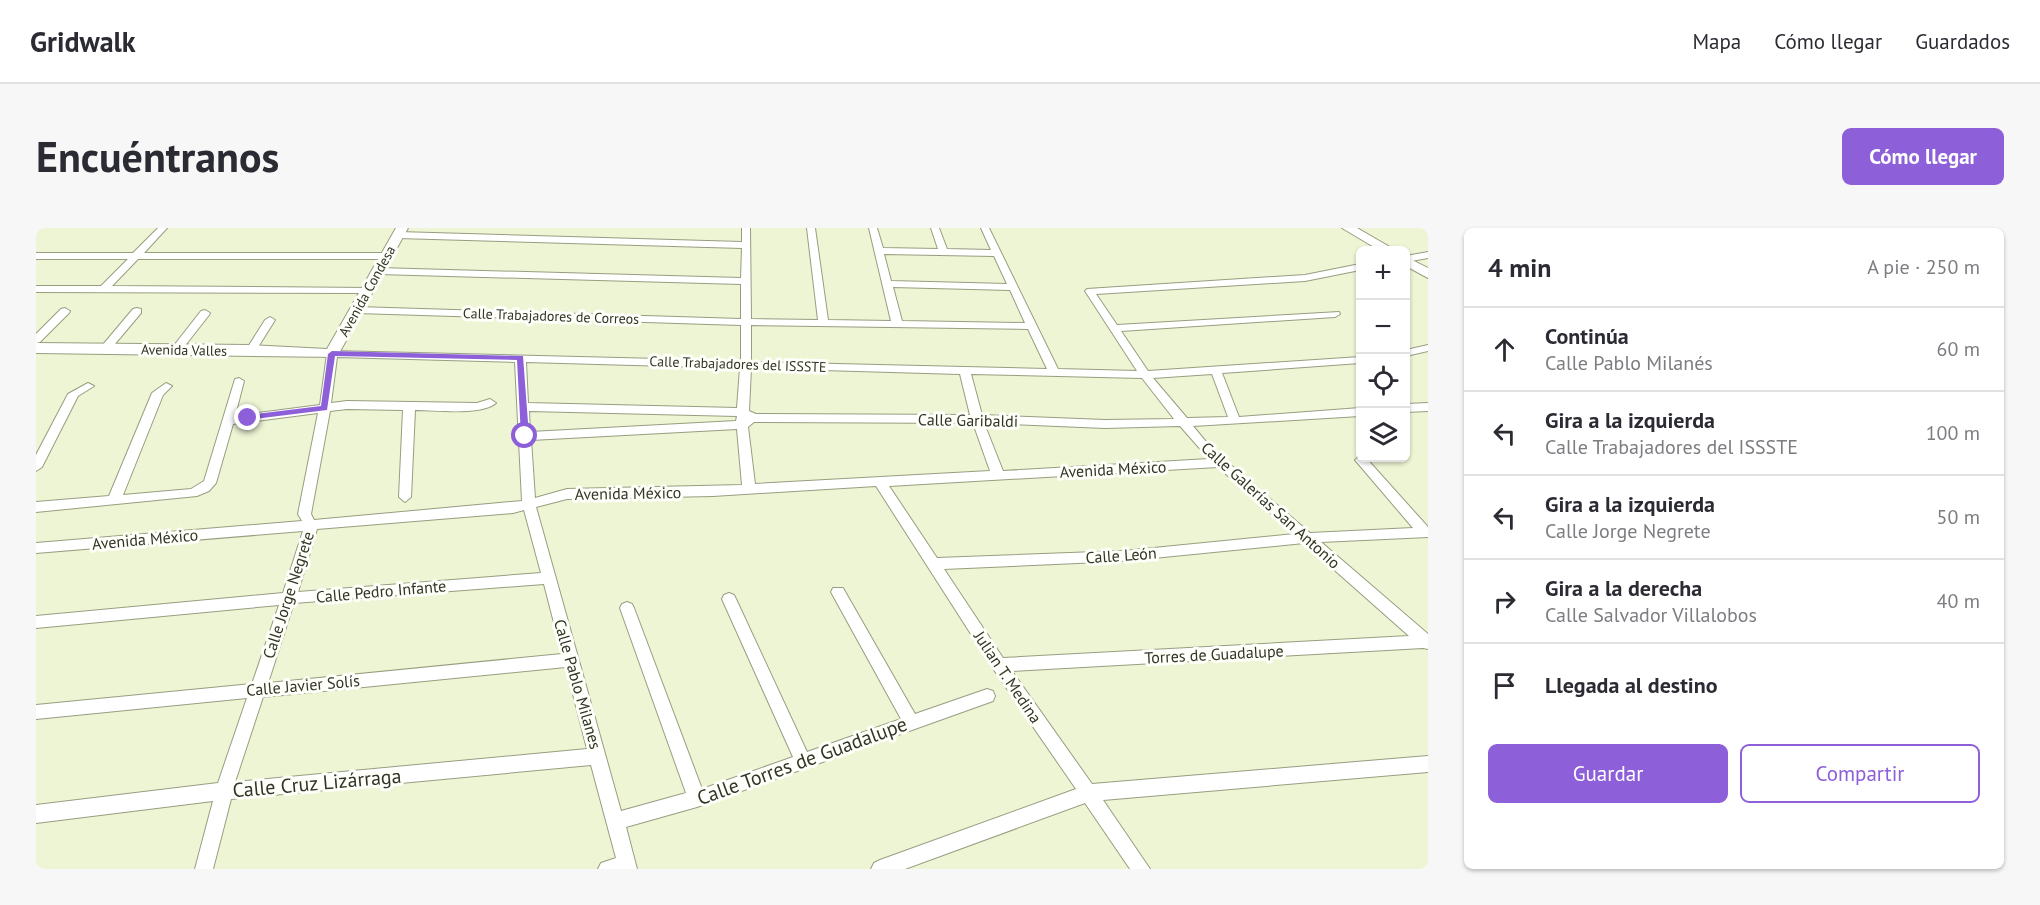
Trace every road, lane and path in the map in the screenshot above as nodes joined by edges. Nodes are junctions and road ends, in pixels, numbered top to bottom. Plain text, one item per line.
1 (163, 228) edge
2 (746, 228) edge
3 (812, 228) edge
4 (873, 228) edge
5 (935, 228) edge
6 (985, 228) edge
7 (1333, 228) edge
8 (1354, 229) edge
9 (400, 232) edge
10 (746, 246) junction
11 (1364, 246) edge
12 (1382, 246) edge
13 (879, 251) junction
14 (944, 252) junction
15 (997, 253) junction
16 (136, 255) junction
17 (1428, 255) edge
18 (36, 256) edge
19 (387, 256) junction
20 (1410, 259) edge
21 (1410, 263) edge
22 (1356, 268) edge
23 (378, 271) junction
24 (1410, 273) edge
25 (1428, 274) edge
26 (746, 281) junction
27 (887, 284) junction
28 (1428, 284) edge
29 (1013, 287) junction
30 (36, 289) edge
31 (104, 289) junction
32 (368, 290) junction
33 (357, 310) junction
34 (65, 311) dead end
35 (137, 311) dead end
36 (205, 313) dead end
37 (1335, 314) dead end
38 (270, 320) dead end
39 (746, 322) junction
40 (823, 322) junction
41 (897, 323) junction
42 (1031, 326) junction
43 (1115, 328) junction
44 (36, 340) edge
45 (36, 348) edge
46 (1428, 348) edge
47 (105, 349) junction
48 (177, 350) junction
49 (251, 350) junction
50 (1410, 352) edge
51 (332, 354) junction
52 (520, 358) junction
53 (1356, 360) edge
54 (746, 364) junction
55 (964, 369) junction
56 (1053, 371) junction
57 (1216, 371) junction
58 (1145, 375) junction
59 (239, 381) dead end
60 (88, 386) dead end
61 (166, 386) dead end
62 (490, 403) dead end
63 (409, 406) junction
64 (1428, 406) edge
65 (524, 407) junction
66 (1410, 408) edge
67 (324, 412) junction
68 (742, 412) junction
69 (1356, 412) edge
70 (754, 418) junction
71 (976, 419) junction
72 (1235, 422) junction
73 (1182, 423) junction
74 (227, 425) junction
75 (742, 425) junction
76 (525, 436) junction
77 (1363, 462) edge
78 (1222, 463) junction
79 (36, 467) edge
80 (998, 475) junction
81 (879, 481) junction
82 (749, 488) junction
83 (405, 497) dead end
84 (114, 500) junction
85 (529, 503) junction
86 (36, 507) edge
87 (311, 525) junction
88 (1426, 532) edge
89 (1308, 538) junction
90 (36, 548) edge
91 (933, 564) junction
92 (547, 578) junction
93 (838, 592) dead end
94 (288, 598) junction
95 (729, 599) dead end
96 (627, 608) dead end
97 (36, 622) edge
98 (1427, 642) edge
99 (571, 660) junction
100 (999, 665) junction
101 (256, 689) junction
102 (987, 696) dead end
103 (36, 712) edge
104 (911, 722) junction
105 (599, 756) junction
106 (803, 761) junction
107 (1428, 764) edge
108 (225, 791) junction
109 (1089, 793) junction
110 (697, 799) junction
111 (36, 814) edge
112 (616, 821) junction
113 (628, 867) edge
114 (204, 869) edge
115 (607, 869) edge
116 (880, 869) edge
117 (1141, 869) edge

1 - 16 street
2 - 10 street
3 - 40 street
4 - 13 street
5 - 14 street
6 - 15 street
7 - 11 street
8 - 12 street
9 - 10 street
9 - 19 street, Avenida Condesa
10 - 26 street
13 - 14 street
13 - 27 street
14 - 15 street
15 - 29 street
16 - 18 street
16 - 19 street
16 - 31 street
17 - 20 street
19 - 23 street, Avenida Condesa
21 - 25 street
22 - 43 street, Calle Galerías San Antonio
23 - 26 street
23 - 32 street, Avenida Condesa
24 - 28 street
26 - 39 street
27 - 29 street
27 - 41 street
29 - 42 street
30 - 31 street
31 - 32 street
32 - 33 street, Avenida Condesa
33 - 39 street, Calle Trabajadores de Correos
33 - 51 street, Avenida Condesa
34 - 44 street
35 - 47 street
36 - 48 street
37 - 43 street
38 - 49 street
39 - 40 street, Calle Trabajadores de Correos
39 - 54 street
40 - 41 street, Calle Trabajadores de Correos
41 - 42 street, Calle Trabajadores de Correos
42 - 56 street
43 - 58 street, Calle Galerías San Antonio
45 - 47 street, Avenida Valles
46 - 50 street
47 - 48 street, Avenida Valles
48 - 49 street, Avenida Valles
49 - 51 street, Avenida Valles
51 - 52 street, Calle Trabajadores del ISSSTE
51 - 67 street, Calle Jorge Negrete
52 - 54 street, Calle Trabajadores del ISSSTE
52 - 65 street, Calle Pablo Milanes
53 - 57 street, Calle Trabajadores del ISSSTE
54 - 55 street, Calle Trabajadores del ISSSTE
54 - 68 street
55 - 56 street, Calle Trabajadores del ISSSTE
55 - 71 street
56 - 58 street, Calle Trabajadores del ISSSTE
57 - 58 street, Calle Trabajadores del ISSSTE
57 - 72 street
58 - 73 street, Calle Galerías San Antonio
59 - 74 street
60 - 79 street
61 - 84 street
62 - 63 street
63 - 67 street
63 - 83 street
64 - 66 street
65 - 68 street, Calle Garibaldi
65 - 76 street, Calle Pablo Milanes
67 - 74 street
67 - 87 street, Calle Jorge Negrete
68 - 70 street, Calle Garibaldi
68 - 75 street
69 - 72 street, Calle Garibaldi
70 - 71 street, Calle Garibaldi
70 - 75 street
71 - 73 street, Calle Garibaldi
71 - 80 street
72 - 73 street, Calle Garibaldi
73 - 78 street, Calle Galerías San Antonio
74 - 84 street
75 - 76 street
75 - 82 street
76 - 85 street, Calle Pablo Milanes
77 - 88 street
78 - 80 street, Avenida México
78 - 89 street, Calle Galerías San Antonio
80 - 81 street, Avenida México
81 - 82 street, Avenida México
81 - 91 street, Julian T. Medina
82 - 85 street, Avenida México
84 - 86 street
85 - 87 street, Avenida México
85 - 92 street, Calle Pablo Milanes
87 - 90 street, Avenida México
87 - 94 street, Calle Jorge Negrete
88 - 89 street, Calle León
89 - 91 street, Calle León
89 - 98 street, Calle Galerías San Antonio
91 - 100 street, Julian T. Medina
92 - 94 street, Calle Pedro Infante
92 - 99 street, Calle Pablo Milanes
93 - 104 street
94 - 97 street, Calle Pedro Infante
94 - 101 street, Calle Jorge Negrete
95 - 106 street
96 - 110 street
98 - 100 street, Torres de Guadalupe
99 - 101 street, Calle Javier Solís
99 - 105 street, Calle Pablo Milanes
100 - 109 street, Julian T. Medina
101 - 103 street, Calle Javier Solís
101 - 108 street, Calle Jorge Negrete
102 - 104 street, Calle Torres de Guadalupe
104 - 106 street, Calle Torres de Guadalupe
105 - 108 street, Calle Cruz Lizárraga
105 - 112 street, Calle Pablo Milanes
106 - 110 street, Calle Torres de Guadalupe
107 - 109 street
108 - 111 street, Calle Cruz Lizárraga
108 - 114 street, Calle Jorge Negrete
109 - 116 street
109 - 117 street, Julian T. Medina
110 - 112 street, Calle Torres de Guadalupe
112 - 113 street, Calle Pablo Milanes
113 - 115 street

